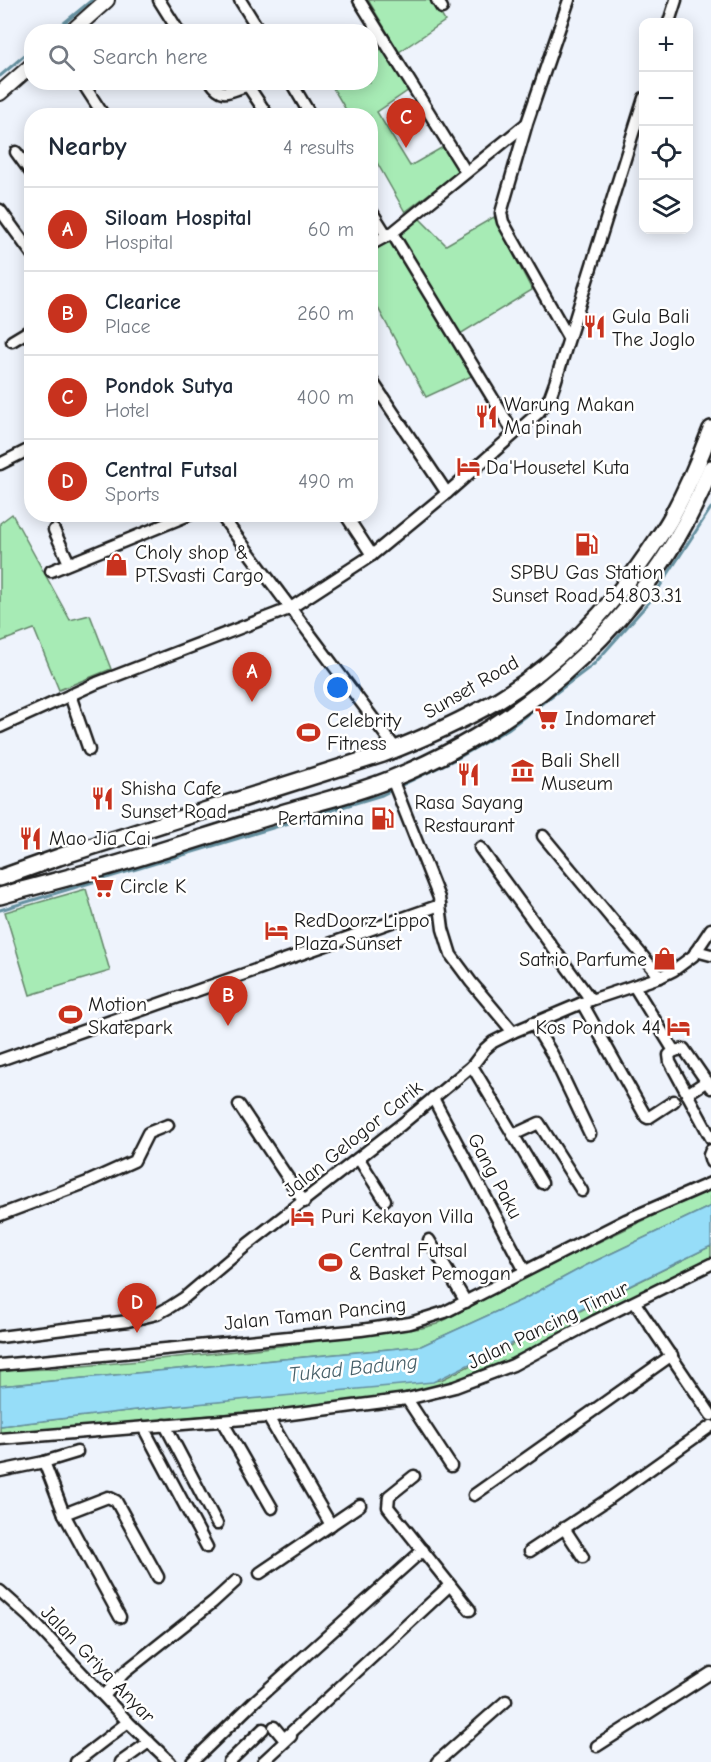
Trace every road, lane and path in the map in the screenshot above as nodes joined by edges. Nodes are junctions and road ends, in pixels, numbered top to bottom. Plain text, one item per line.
1 (107, 0) edge
2 (159, 0) edge
3 (240, 0) edge
4 (359, 0) edge
5 (569, 0) edge
6 (676, 0) edge
7 (670, 18) edge
8 (80, 24) edge
9 (173, 24) edge
10 (255, 24) edge
11 (374, 24) edge
12 (378, 31) edge
13 (24, 72) edge
14 (87, 90) edge
15 (218, 90) edge
16 (236, 90) edge
17 (251, 90) edge
18 (296, 90) edge
19 (0, 93) edge
20 (99, 108) edge
21 (263, 108) edge
22 (306, 108) edge
23 (639, 114) edge
24 (527, 123) junction
25 (16, 152) dead end
26 (24, 163) edge
27 (466, 172) junction
28 (0, 210) edge
29 (378, 219) edge
30 (390, 234) junction
31 (378, 241) edge
32 (24, 243) edge
33 (24, 334) edge
34 (568, 337) junction
35 (12, 341) dead end
36 (378, 390) edge
37 (711, 429) edge
38 (514, 433) junction
39 (24, 452) edge
40 (0, 464) edge
41 (711, 468) edge
42 (447, 493) junction
43 (171, 522) edge
44 (226, 522) edge
45 (350, 522) edge
46 (54, 530) dead end
47 (372, 555) junction
48 (69, 563) junction
49 (51, 571) dead end
50 (289, 609) junction
51 (70, 695) junction
52 (0, 727) edge
53 (396, 749) junction
54 (89, 750) dead end
55 (392, 779) junction
56 (123, 836) junction
57 (543, 836) dead end
58 (480, 848) dead end
59 (128, 861) junction
60 (0, 878) edge
61 (0, 896) edge
62 (440, 904) junction
63 (711, 929) edge
64 (696, 951) junction
65 (711, 955) edge
66 (660, 977) junction
67 (634, 986) junction
68 (586, 1002) junction
69 (533, 1023) junction
70 (513, 1032) junction
71 (674, 1051) junction
72 (0, 1060) edge
73 (472, 1066) junction
74 (709, 1085) edge
75 (687, 1094) junction
76 (433, 1098) junction
77 (674, 1101) dead end
78 (239, 1105) dead end
79 (706, 1120) edge
80 (168, 1125) dead end
81 (590, 1134) dead end
82 (513, 1135) junction
83 (711, 1138) edge
84 (711, 1150) edge
85 (359, 1159) junction
86 (711, 1161) edge
87 (542, 1183) dead end
88 (711, 1183) edge
89 (582, 1191) dead end
90 (385, 1200) dead end
91 (304, 1202) junction
92 (0, 1215) edge
93 (429, 1240) dead end
94 (707, 1266) edge
95 (525, 1271) junction
96 (711, 1277) edge
97 (466, 1302) junction
98 (635, 1303) junction
99 (0, 1336) edge
100 (672, 1355) junction
101 (0, 1365) edge
102 (407, 1399) junction
103 (711, 1415) edge
104 (268, 1417) junction
105 (222, 1421) junction
106 (165, 1425) junction
107 (711, 1426) edge
108 (143, 1427) junction
109 (0, 1440) edge
110 (77, 1452) dead end
111 (44, 1462) junction
112 (451, 1466) dead end
113 (0, 1471) edge
114 (414, 1476) dead end
115 (474, 1495) dead end
116 (360, 1505) dead end
117 (272, 1508) dead end
118 (64, 1514) junction
119 (217, 1524) dead end
120 (331, 1525) junction
121 (564, 1528) junction
122 (207, 1547) dead end
123 (423, 1550) junction
124 (530, 1551) dead end
125 (583, 1557) dead end
126 (260, 1573) dead end
127 (158, 1577) dead end
128 (236, 1581) dead end
129 (450, 1585) junction
130 (0, 1591) edge
131 (470, 1610) dead end
132 (120, 1617) dead end
133 (711, 1673) edge
134 (104, 1696) junction
135 (506, 1701) dead end
136 (316, 1714) dead end
137 (128, 1722) junction
138 (149, 1742) junction
139 (597, 1746) dead end
140 (76, 1762) edge
141 (121, 1762) edge
142 (170, 1762) edge
143 (192, 1762) edge
144 (229, 1762) edge
145 (263, 1762) edge
146 (437, 1762) edge

1 - 8 main road
2 - 9 street
3 - 10 street
4 - 11 street
5 - 24 street
6 - 7 street
12 - 27 street
13 - 19 main road
14 - 20 street
15 - 16 street
17 - 21 street
18 - 22 street
23 - 34 street
24 - 27 street
24 - 34 street
25 - 26 street
27 - 30 street
28 - 32 street
29 - 30 street
30 - 31 street
30 - 38 street
33 - 35 street
34 - 38 street
36 - 42 street
37 - 53 highway, Sunset Road
38 - 42 street
39 - 40 street
41 - 55 highway, Sunset Road
42 - 47 street
43 - 48 street
44 - 50 street
45 - 47 street
46 - 48 street
47 - 50 street
48 - 49 street
50 - 51 street
50 - 53 street
51 - 52 street
51 - 54 street
53 - 56 highway, Sunset Road
55 - 59 highway, Sunset Road
55 - 62 street
56 - 59 highway
56 - 60 highway, Sunset Road
57 - 66 street
58 - 68 street
59 - 61 highway, Sunset Road
62 - 70 street
62 - 72 street
63 - 64 street, Jalan Gelogor Carik
64 - 65 street
64 - 66 street, Jalan Gelogor Carik
66 - 67 street, Jalan Gelogor Carik
67 - 68 street, Jalan Gelogor Carik
67 - 71 street
68 - 69 street, Jalan Gelogor Carik
68 - 77 street
69 - 70 street, Jalan Gelogor Carik
69 - 81 street
70 - 73 street, Jalan Gelogor Carik
71 - 74 street
71 - 75 street
73 - 76 street, Jalan Gelogor Carik
73 - 82 street
74 - 75 street
75 - 79 street
76 - 85 street, Jalan Gelogor Carik
76 - 95 street, Gang Paku
78 - 91 street
79 - 83 street
80 - 92 street
82 - 87 street
82 - 89 street
84 - 86 street
85 - 90 street
85 - 91 street, Jalan Gelogor Carik
88 - 95 street, Jalan Taman Pancing
91 - 99 street, Jalan Gelogor Carik
93 - 97 street
94 - 96 street
94 - 98 street, Jalan Pancing Timur
95 - 97 street, Jalan Taman Pancing
97 - 101 street, Jalan Taman Pancing
98 - 100 street
98 - 102 street, Jalan Pancing Timur
100 - 103 street
100 - 115 street
102 - 104 street, Jalan Pancing Timur
102 - 112 street
104 - 105 street, Jalan Pancing Timur
104 - 120 street
105 - 106 street, Jalan Pancing Timur
105 - 117 street
106 - 108 street, Jalan Pancing Timur
106 - 119 street
107 - 121 street
108 - 109 street, Jalan Pancing Timur
108 - 122 street
110 - 111 street
111 - 113 street
111 - 118 street
114 - 123 street
116 - 120 street
118 - 127 street
118 - 132 street
120 - 126 street
121 - 124 street
121 - 125 street
123 - 129 street
123 - 143 street
128 - 134 street
129 - 131 street
129 - 144 street
130 - 134 street, Jalan Griya Anyar
133 - 139 street
134 - 137 street, Jalan Griya Anyar
135 - 146 street
136 - 145 street
137 - 138 street, Jalan Griya Anyar
137 - 140 street
138 - 141 street
138 - 142 street, Jalan Griya Anyar

